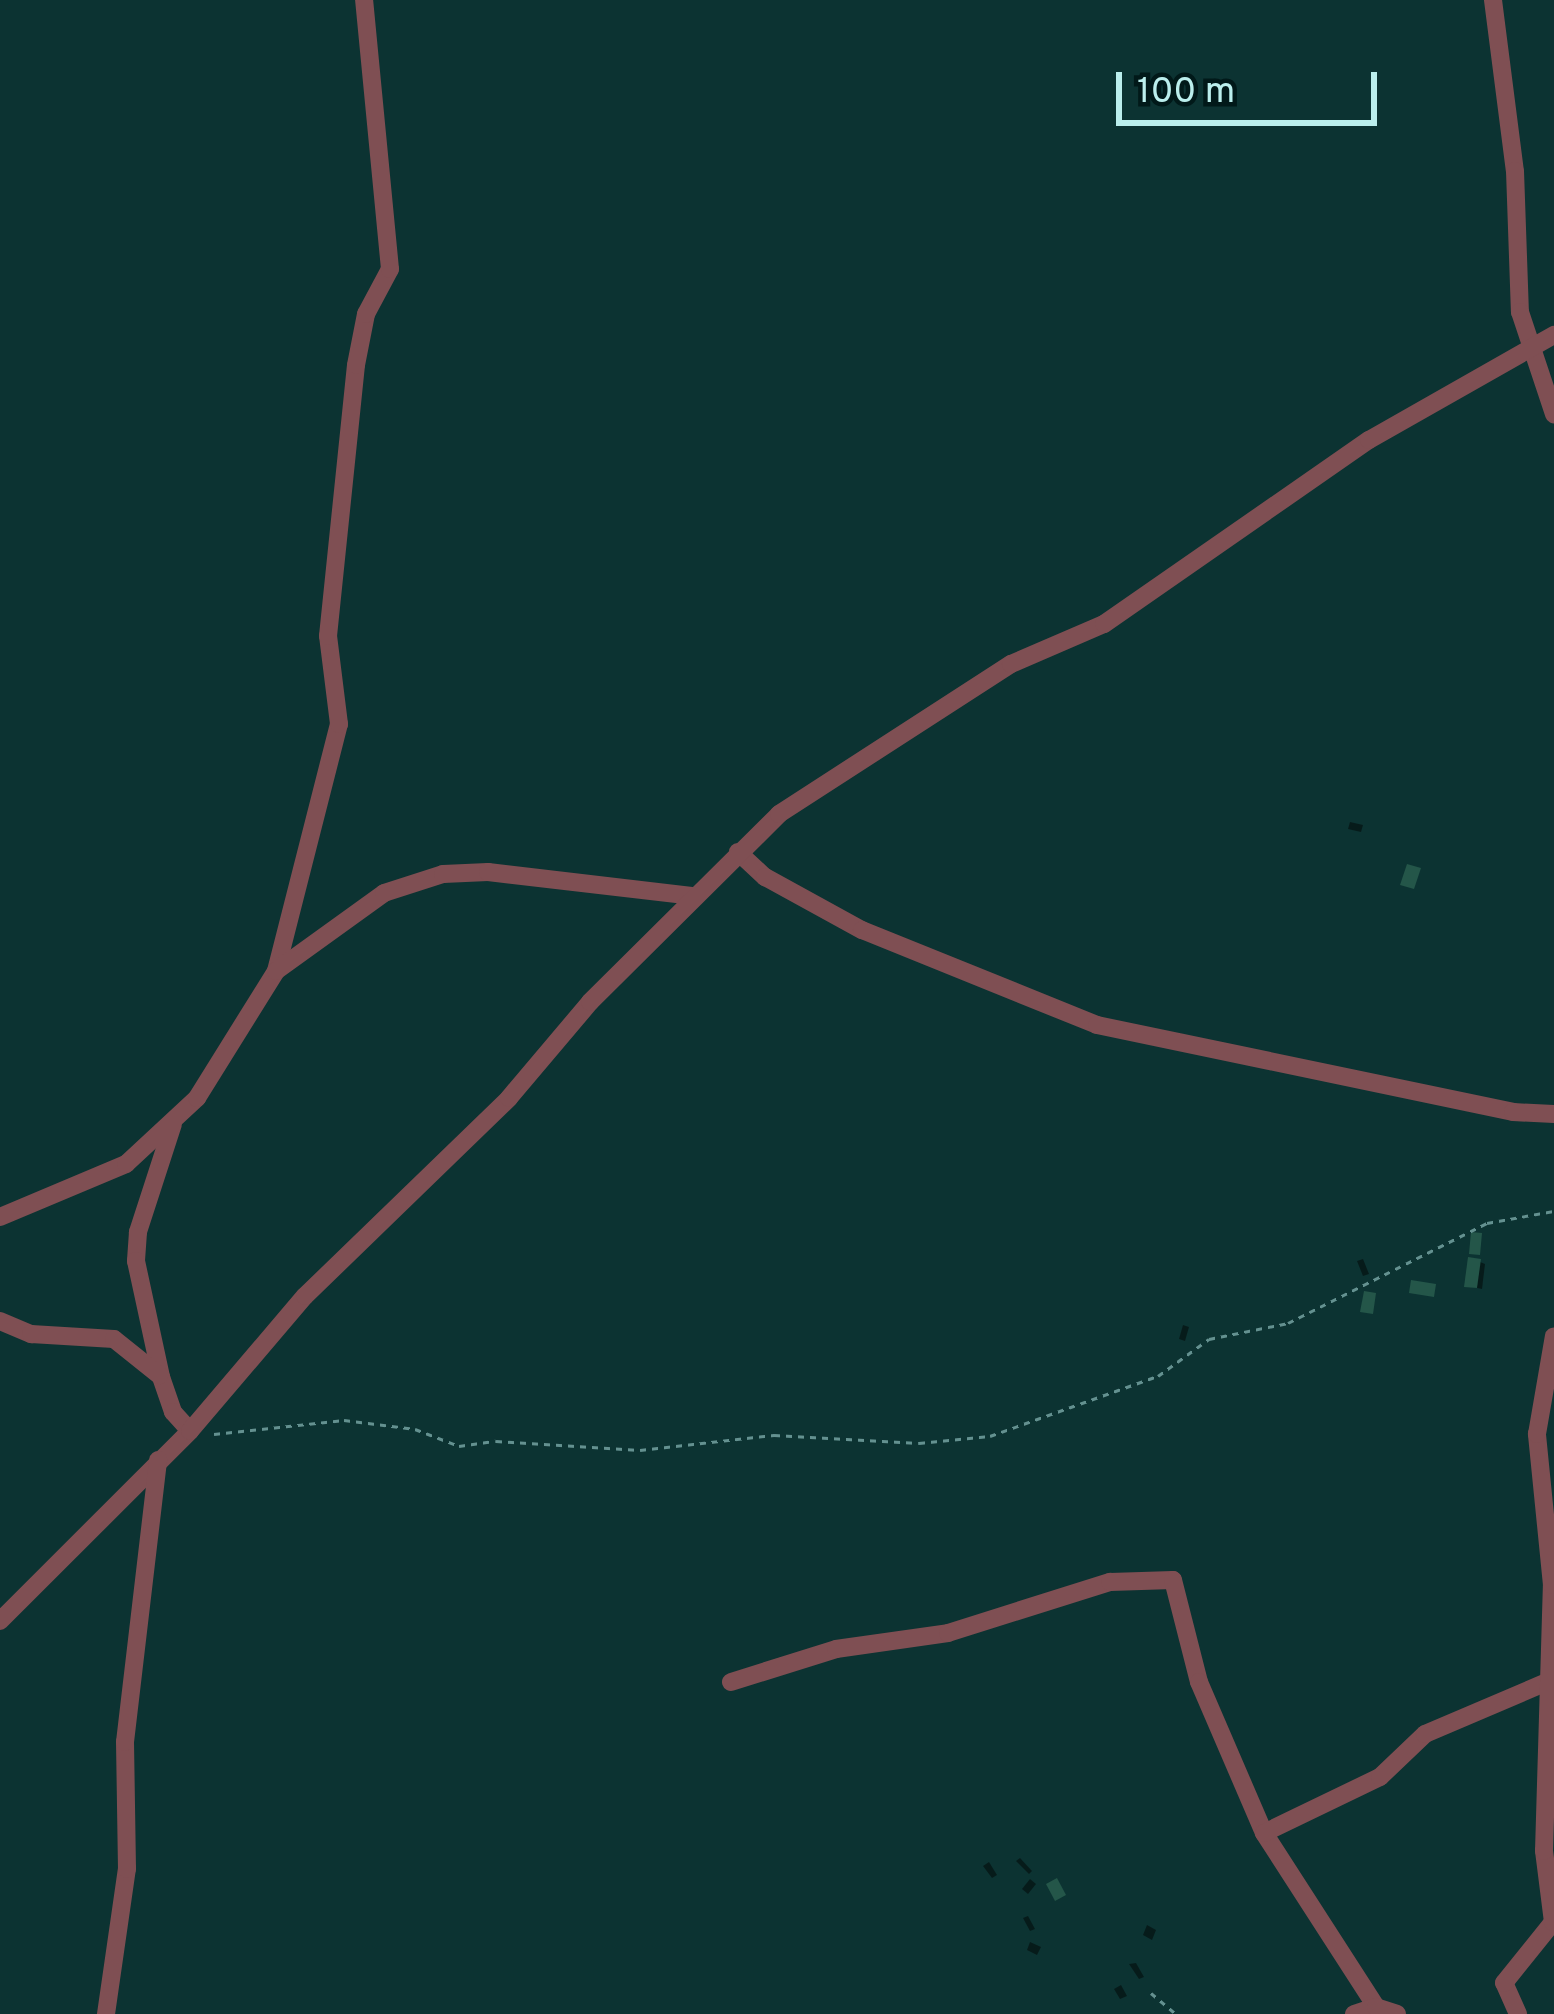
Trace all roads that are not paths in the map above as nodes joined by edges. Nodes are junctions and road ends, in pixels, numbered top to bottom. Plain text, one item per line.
1 (364, 0) edge
2 (1493, 0) edge
3 (1554, 335) edge
4 (1529, 351) junction
5 (1554, 414) edge
6 (738, 852) junction
7 (692, 896) junction
8 (276, 971) junction
9 (1554, 1114) edge
10 (175, 1119) junction
11 (0, 1217) edge
12 (0, 1322) edge
13 (1554, 1336) edge
14 (161, 1377) junction
15 (194, 1427) junction
16 (158, 1460) junction
17 (1546, 1461) edge
18 (1553, 1584) edge
19 (0, 1621) edge
20 (731, 1682) dead end
21 (1551, 1686) edge
22 (1264, 1833) junction
23 (1376, 2007) junction
24 (106, 2014) edge
25 (1354, 2014) edge
26 (1397, 2014) edge
27 (1518, 2014) edge

1 - 8 street
2 - 4 street
3 - 4 street
4 - 5 street
4 - 6 street
6 - 7 street
6 - 9 street
7 - 8 street
7 - 15 street
8 - 10 street
10 - 11 street
10 - 14 street
12 - 14 street
13 - 17 street
14 - 15 street
15 - 16 street
16 - 19 street
16 - 24 street
17 - 18 street
18 - 21 street
20 - 22 street
21 - 22 street
21 - 27 street
22 - 23 street
23 - 25 street
23 - 26 street

